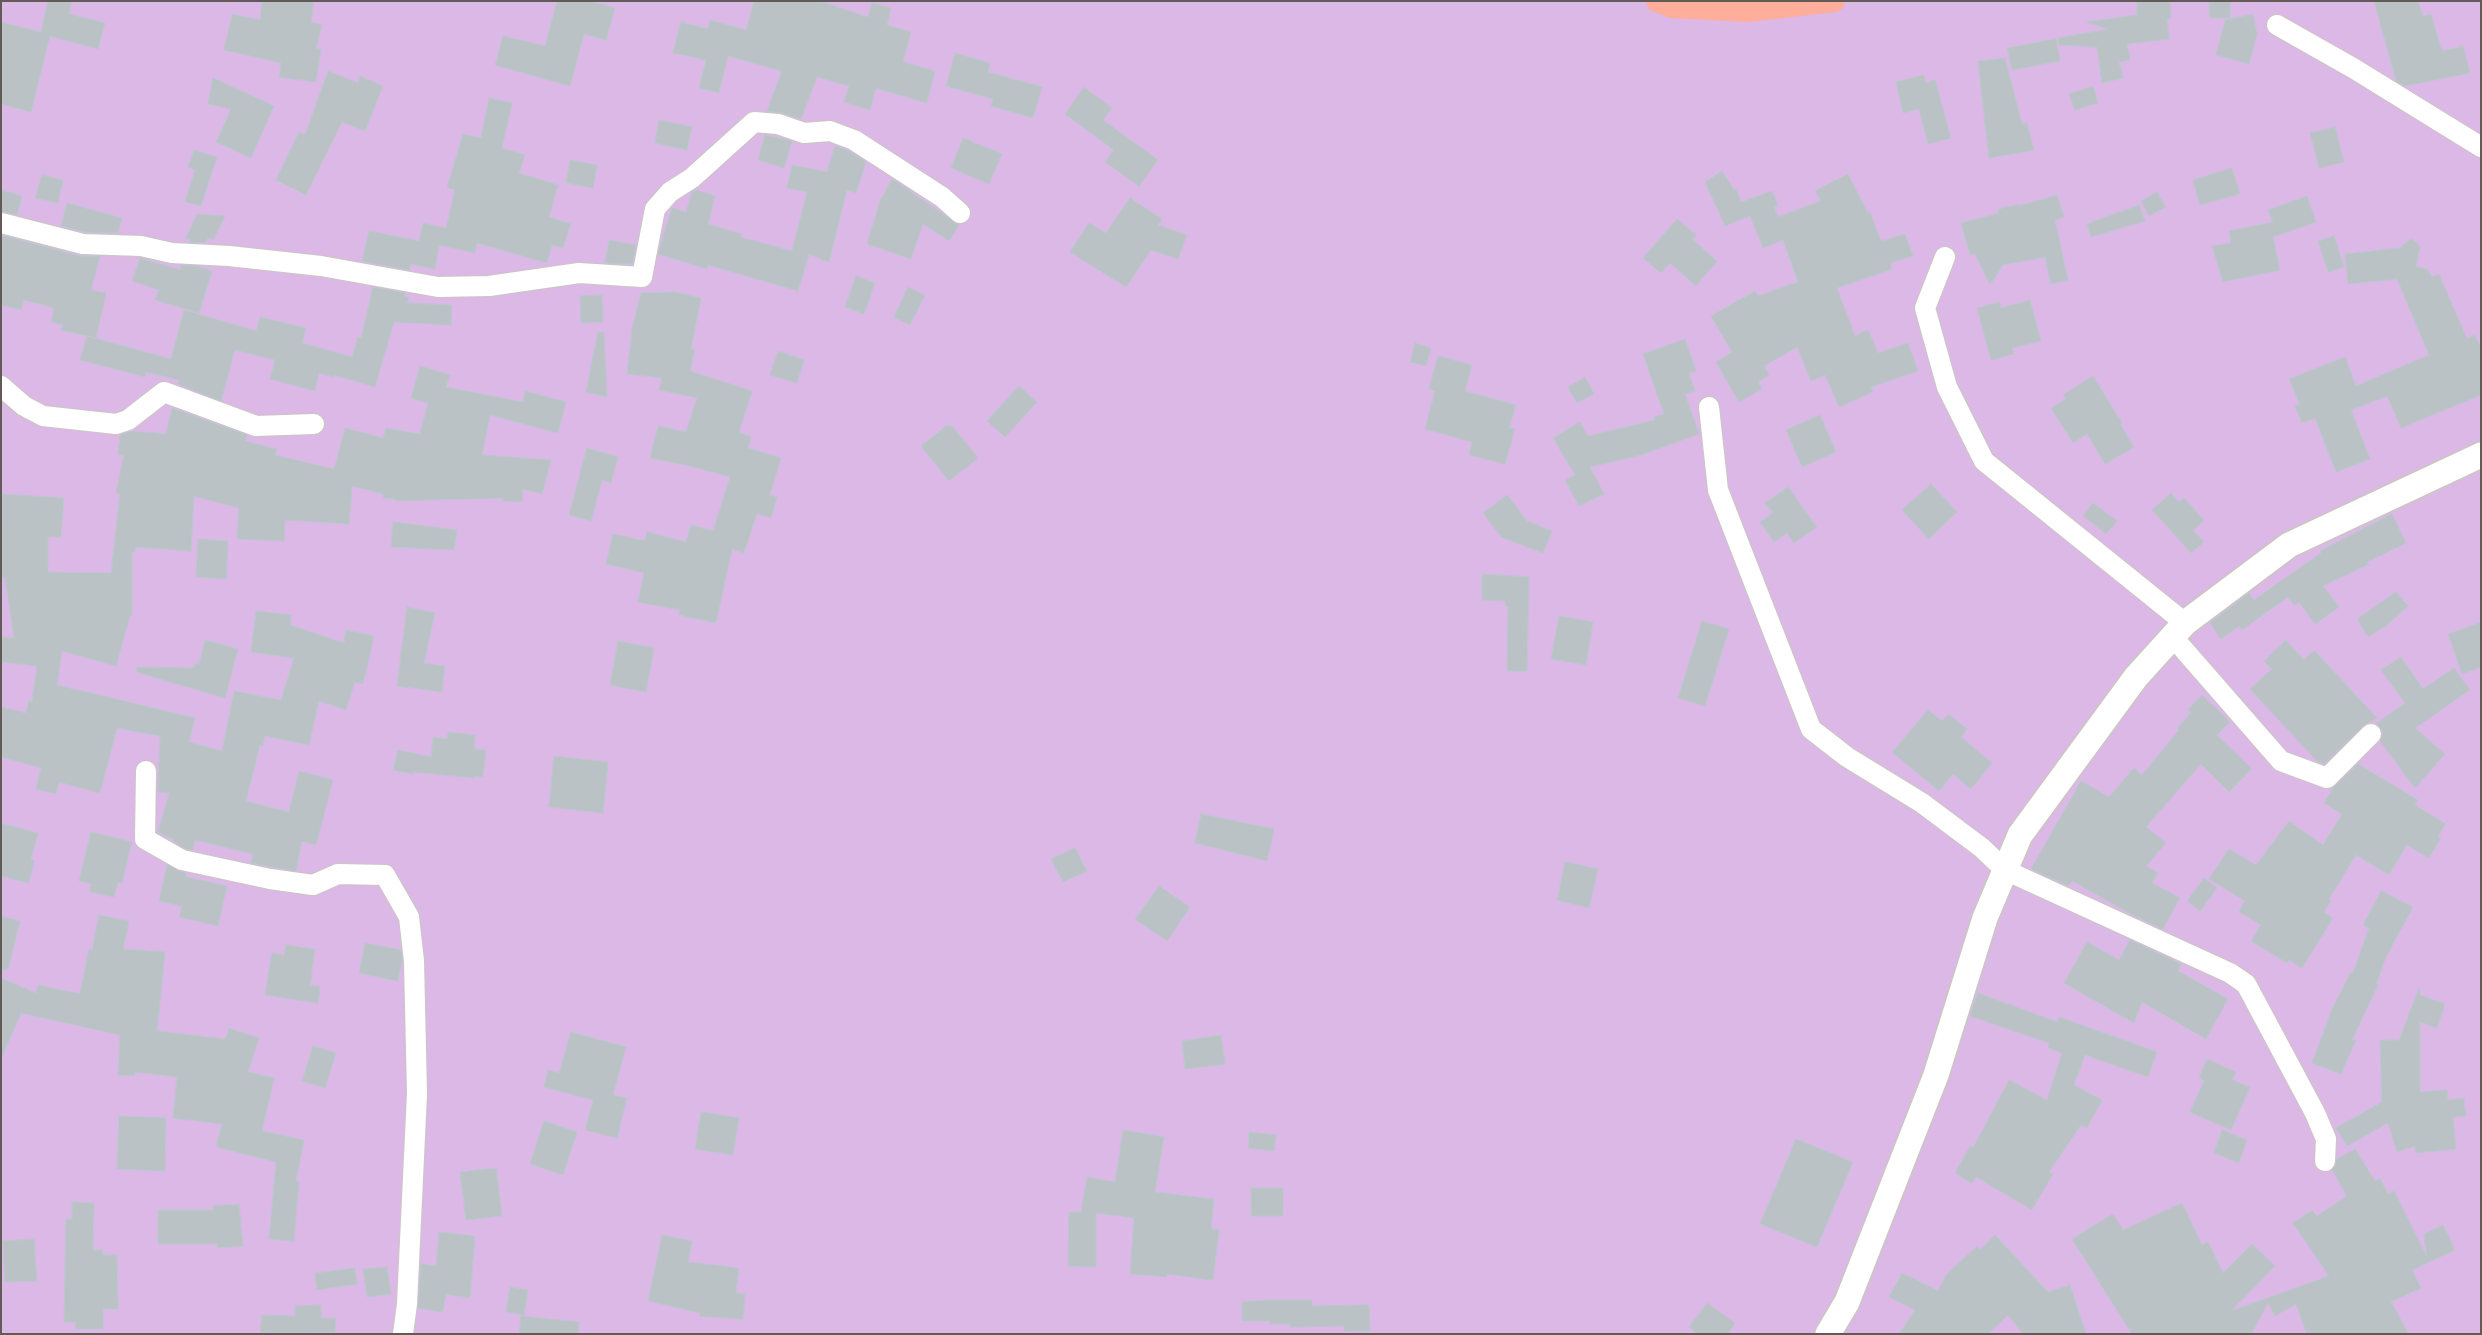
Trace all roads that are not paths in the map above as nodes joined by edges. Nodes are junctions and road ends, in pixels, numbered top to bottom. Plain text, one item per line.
1 (2277, 25) dead end
2 (2481, 147) edge
3 (960, 213) dead end
4 (1, 223) edge
5 (1945, 256) dead end
6 (1, 386) edge
7 (1709, 407) dead end
8 (314, 424) dead end
9 (2481, 456) edge
10 (2178, 630) junction
11 (2371, 734) dead end
12 (146, 771) dead end
13 (2005, 870) junction
14 (2325, 1161) dead end
15 (403, 1334) edge
16 (1828, 1334) edge

1 - 2 street
3 - 4 street
5 - 10 street
6 - 8 street
7 - 13 street
9 - 10 street
10 - 11 street
10 - 13 street
12 - 15 street
13 - 14 street
13 - 16 street

